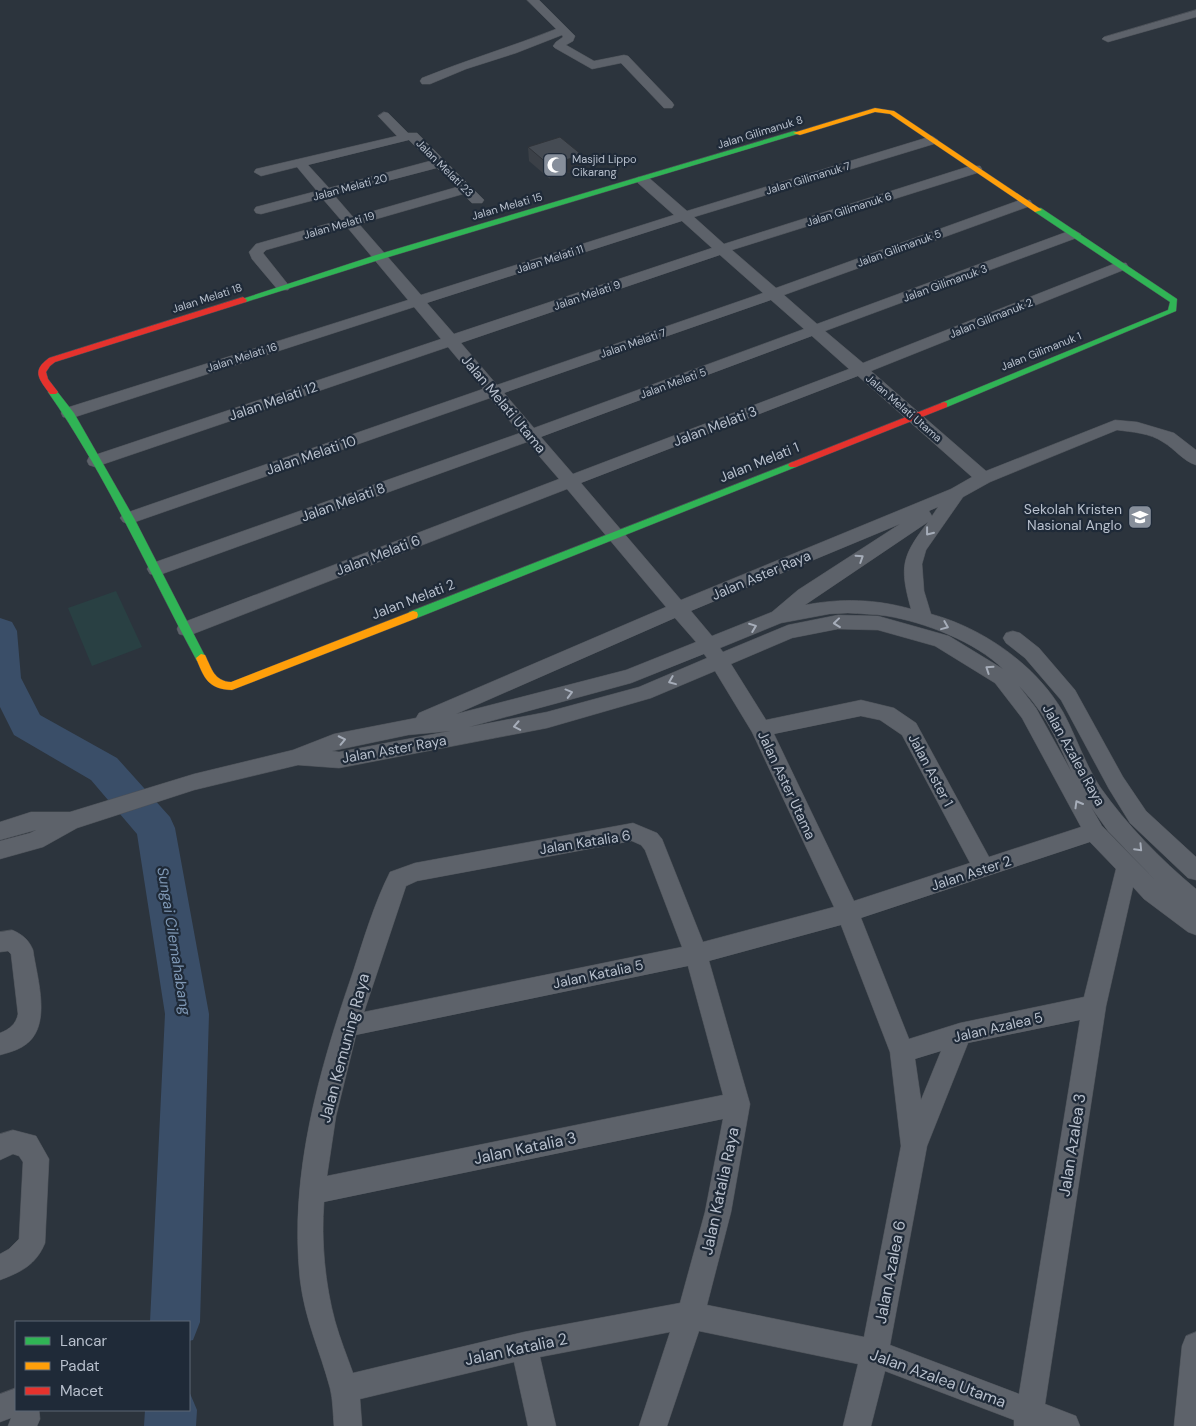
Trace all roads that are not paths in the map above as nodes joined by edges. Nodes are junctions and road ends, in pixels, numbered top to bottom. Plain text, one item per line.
1 (533, 0) edge
2 (1196, 13) edge
3 (564, 30) junction
4 (1108, 38) dead end
5 (426, 81) dead end
6 (668, 106) dead end
7 (384, 116) dead end
8 (408, 136) junction
9 (932, 140) junction
10 (300, 163) junction
11 (440, 163) junction
12 (975, 169) junction
13 (261, 172) dead end
14 (642, 180) junction
15 (466, 189) junction
16 (325, 194) junction
17 (477, 200) dead end
18 (1025, 203) junction
19 (261, 210) dead end
20 (684, 216) junction
21 (350, 222) junction
22 (1074, 234) junction
23 (722, 249) junction
24 (379, 257) junction
25 (1121, 266) junction
26 (283, 287) junction
27 (773, 294) junction
28 (416, 301) junction
29 (815, 331) junction
30 (451, 341) junction
31 (860, 370) junction
32 (493, 392) junction
33 (69, 413) junction
34 (914, 417) junction
35 (530, 435) junction
36 (1196, 459) edge
37 (95, 460) junction
38 (984, 478) junction
39 (570, 482) junction
40 (957, 493) junction
41 (129, 518) junction
42 (616, 536) junction
43 (156, 569) junction
44 (678, 610) junction
45 (778, 617) junction
46 (923, 618) junction
47 (186, 628) junction
48 (712, 653) junction
49 (1005, 659) junction
50 (408, 727) junction
51 (761, 729) junction
52 (296, 757) junction
53 (1138, 817) junction
54 (70, 820) junction
55 (1116, 825) junction
56 (0, 831) edge
57 (1094, 832) junction
58 (0, 850) edge
59 (1127, 867) junction
60 (984, 869) junction
61 (1196, 871) edge
62 (398, 879) joint
63 (1196, 903) edge
64 (848, 913) junction
65 (1196, 925) edge
66 (0, 942) edge
67 (696, 954) junction
68 (1094, 1006) junction
69 (347, 1026) junction
70 (960, 1034) junction
71 (0, 1044) edge
72 (902, 1052) junction
73 (738, 1104) junction
74 (7, 1144) edge
75 (914, 1146) junction
76 (312, 1192) junction
77 (0, 1267) edge
78 (690, 1315) junction
79 (524, 1346) junction
80 (1196, 1346) edge
81 (875, 1353) junction
82 (344, 1389) junction
83 (15, 1402) edge
84 (0, 1408) edge
85 (25, 1411) edge
86 (1029, 1419) edge
87 (22, 1426) edge
88 (348, 1426) edge
89 (542, 1426) edge
90 (653, 1426) edge
91 (857, 1426) edge
92 (1066, 1426) edge
93 (1188, 1426) edge

1 - 3 street
2 - 4 street
3 - 5 street
3 - 6 street
7 - 8 street, Jalan Melati 23
8 - 10 street
8 - 11 street, Jalan Melati 23
9 - 12 street
9 - 14 street, Jalan Gilimanuk 8
9 - 20 street, Jalan Gilimanuk 7
10 - 13 street
10 - 16 street, Jalan Melati Utama
11 - 15 street, Jalan Melati 23
11 - 16 street, Jalan Melati 20
12 - 18 street
12 - 23 street, Jalan Gilimanuk 6
14 - 20 street, Jalan Melati Utama
14 - 24 street, Jalan Melati 15
15 - 17 street, Jalan Melati 23
15 - 21 street, Jalan Melati 19
16 - 19 street, Jalan Melati 20
16 - 21 street, Jalan Melati Utama
18 - 22 street
18 - 27 street, Jalan Gilimanuk 5
20 - 23 street, Jalan Melati Utama
20 - 28 street, Jalan Melati 11
21 - 24 street, Jalan Melati Utama
21 - 26 street, Jalan Melati 19
22 - 25 street
22 - 29 street, Jalan Gilimanuk 3
23 - 27 street, Jalan Melati Utama
23 - 30 street, Jalan Melati 9
24 - 26 street, Jalan Melati 18
24 - 28 street, Jalan Melati Utama
25 - 31 street, Jalan Gilimanuk 2
25 - 34 street, Jalan Gilimanuk 1
26 - 33 street, Jalan Melati 18
27 - 29 street, Jalan Melati Utama
27 - 32 street, Jalan Melati 7
28 - 30 street, Jalan Melati Utama
28 - 33 street, Jalan Melati 16
29 - 31 street, Jalan Melati Utama
29 - 35 street, Jalan Melati 5
30 - 32 street, Jalan Melati Utama
30 - 37 street, Jalan Melati 12
31 - 34 street, Jalan Melati Utama
31 - 39 street, Jalan Melati 3
32 - 35 street, Jalan Melati Utama
32 - 41 street, Jalan Melati 10
33 - 37 street
34 - 38 street, Jalan Melati Utama
34 - 42 street, Jalan Melati 1
35 - 39 street, Jalan Melati Utama
35 - 43 street, Jalan Melati 8
36 - 38 street, Jalan Aster Raya
37 - 41 street
38 - 40 street, Jalan Aster Raya
39 - 42 street, Jalan Melati Utama
39 - 47 street, Jalan Melati 6
40 - 44 street, Jalan Aster Raya
45 -> 40 street
40 -> 46 street
41 - 43 street
42 - 44 street, Jalan Melati Utama
42 - 47 street, Jalan Melati 2
43 - 47 street
44 - 48 street, Jalan Melati Utama
44 - 50 street, Jalan Aster Raya
45 - 46 street, Jalan Azalea Raya
48 -> 45 street, Jalan Azalea Raya
46 -> 49 street, Jalan Azalea Raya
50 -> 48 street, Jalan Aster Raya
48 - 51 street, Jalan Aster Utama
48 -> 52 street, Jalan Aster Raya
57 -> 48 street, Jalan Azalea Raya
49 - 53 street
49 - 55 street, Jalan Azalea Raya
52 -> 50 street, Jalan Aster Raya
51 - 60 street, Jalan Aster 1
51 - 64 street, Jalan Aster Utama
52 - 54 street
53 - 55 street
53 - 61 street
54 - 56 street
54 - 58 street
55 -> 63 street, Jalan Azalea Raya
57 - 59 street, Jalan Azalea Raya
57 - 60 street, Jalan Aster 2
59 - 65 street, Jalan Azalea Raya
59 - 68 street, Jalan Azalea 3
60 - 64 street, Jalan Aster 2
62 - 67 street, Jalan Katalia 6
62 - 69 street, Jalan Kemuning Raya
64 - 67 street, Jalan Katalia 5
64 - 72 street, Jalan Azalea 6
66 - 71 street
67 - 69 street, Jalan Katalia 5
67 - 73 street, Jalan Katalia Raya
68 - 70 street, Jalan Azalea 5
68 - 86 street, Jalan Azalea 3
69 - 76 street, Jalan Kemuning Raya
70 - 72 street, Jalan Azalea 5
70 - 75 street, Jalan Azalea 6
72 - 75 street, Jalan Azalea 6
73 - 76 street, Jalan Katalia 3
73 - 78 street, Jalan Katalia Raya
74 - 77 street
75 - 81 street, Jalan Azalea 6
76 - 82 street, Jalan Kemuning Raya
78 - 79 street, Jalan Katalia 2
78 - 81 street, Jalan Azalea Utama
78 - 90 street, Jalan Katalia Raya
79 - 82 street, Jalan Katalia 2
79 - 89 street
80 - 93 street
81 - 86 street, Jalan Azalea Utama
81 - 91 street, Jalan Azalea 6
82 - 88 street, Jalan Kemuning Raya
83 - 84 street
85 - 87 street
86 - 92 street, Jalan Azalea Utama

